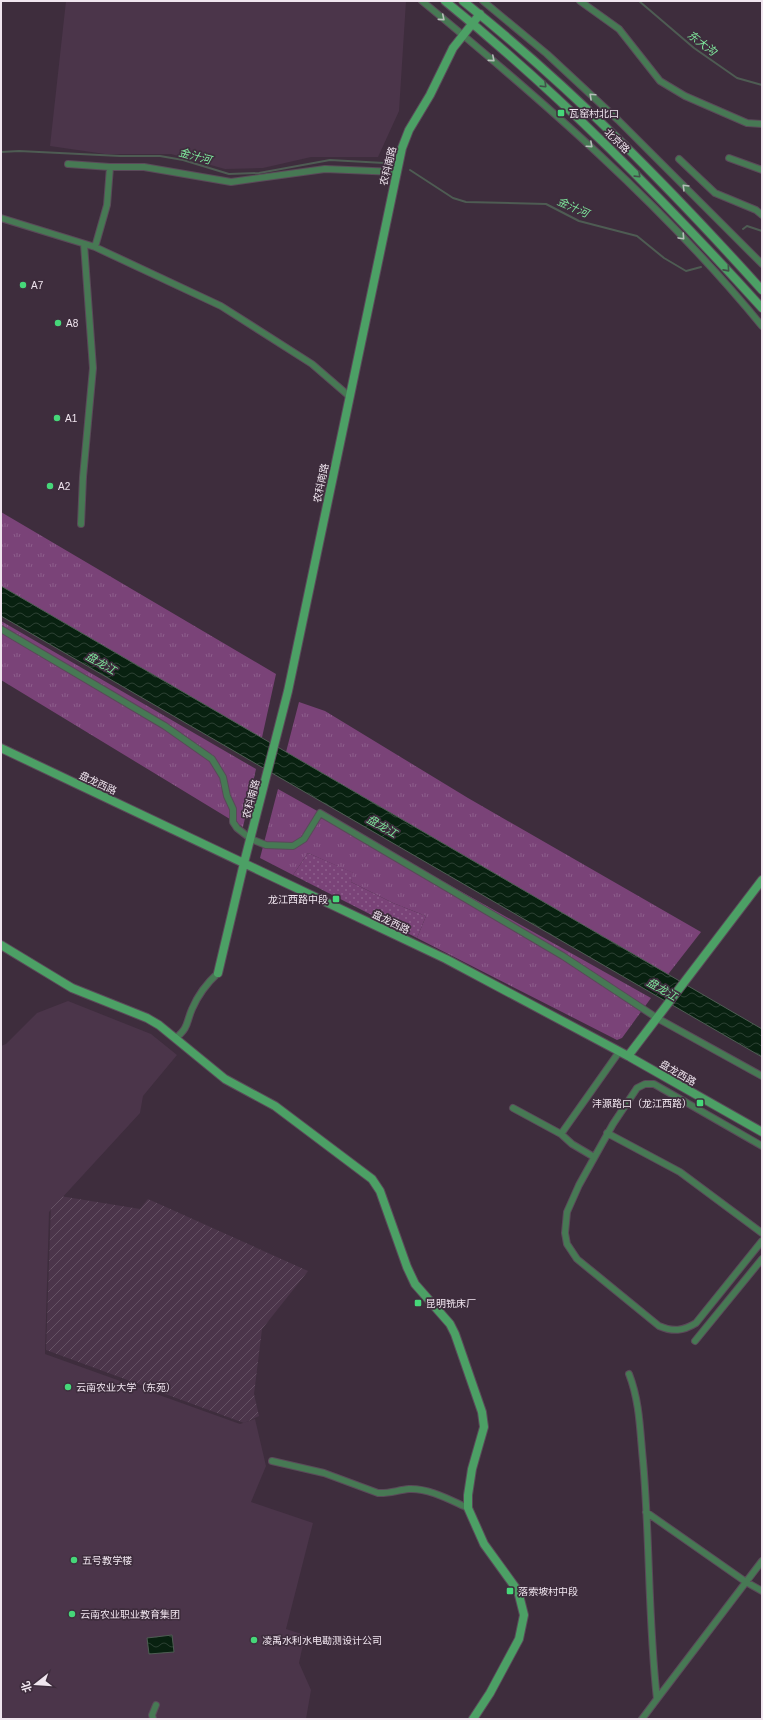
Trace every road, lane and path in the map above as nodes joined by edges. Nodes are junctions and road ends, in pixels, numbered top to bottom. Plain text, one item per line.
1 (422, 1) edge
2 (445, 1) edge
3 (463, 1) edge
4 (483, 1) edge
5 (580, 1) edge
6 (480, 14) junction
7 (472, 23) junction
8 (462, 34) junction
9 (762, 124) edge
10 (729, 158) dead end
11 (680, 159) dead end
12 (68, 164) dead end
13 (110, 167) junction
14 (762, 170) edge
15 (396, 172) junction
16 (762, 215) edge
17 (1, 218) edge
18 (84, 244) junction
19 (95, 247) junction
20 (762, 264) edge
21 (762, 290) edge
22 (762, 308) edge
23 (762, 326) edge
24 (349, 396) junction
25 (81, 524) dead end
26 (1, 629) edge
27 (1, 748) edge
28 (251, 839) junction
29 (244, 863) junction
30 (762, 880) edge
31 (1, 945) edge
32 (218, 973) joint
33 (658, 1018) junction
34 (176, 1038) junction
35 (619, 1052) junction
36 (628, 1056) junction
37 (762, 1076) edge
38 (513, 1108) dead end
39 (762, 1132) edge
40 (608, 1133) junction
41 (562, 1134) junction
42 (762, 1146) edge
43 (594, 1157) junction
44 (762, 1232) edge
45 (762, 1241) edge
46 (762, 1259) edge
47 (695, 1341) dead end
48 (629, 1374) dead end
49 (272, 1461) dead end
50 (468, 1508) junction
51 (646, 1512) junction
52 (762, 1560) edge
53 (746, 1582) junction
54 (762, 1591) edge
55 (657, 1698) junction
56 (156, 1705) dead end
57 (153, 1719) edge
58 (473, 1719) edge
59 (642, 1719) edge

1 -> 8 street
2 - 7 street, 北京路
3 - 6 street, 北京路
20 -> 4 street
5 - 9 street
6 - 7 street, 农科南路
6 - 21 street, 北京路
7 - 8 street, 农科南路
7 -> 22 street, 北京路
8 - 15 street, 农科南路
8 -> 23 street
10 - 14 street
11 - 16 street
12 - 13 street
13 - 15 street
13 - 19 street
15 - 24 street, 农科南路
17 - 18 street
18 - 19 street
18 - 25 street
19 - 24 street
24 - 28 street, 农科南路
26 - 28 street
27 - 29 street, 盘龙西路
28 - 29 street, 农科南路
28 - 33 street
29 - 32 street, 农科南路
29 - 35 street, 盘龙西路
30 - 33 street
31 - 34 street
32 - 34 street
33 - 36 street
33 - 37 street
34 - 50 street
35 - 36 street, 盘龙西路
35 - 41 street
36 - 39 street, 盘龙西路
38 - 41 street
40 - 42 street
40 - 43 street
40 - 44 street
41 - 43 street
43 - 45 street
46 - 47 street
48 - 51 street
49 - 50 street
50 - 58 street
51 - 53 street
51 - 55 street
52 - 53 street
53 - 54 street
53 - 55 street
55 - 59 street
56 - 57 street

